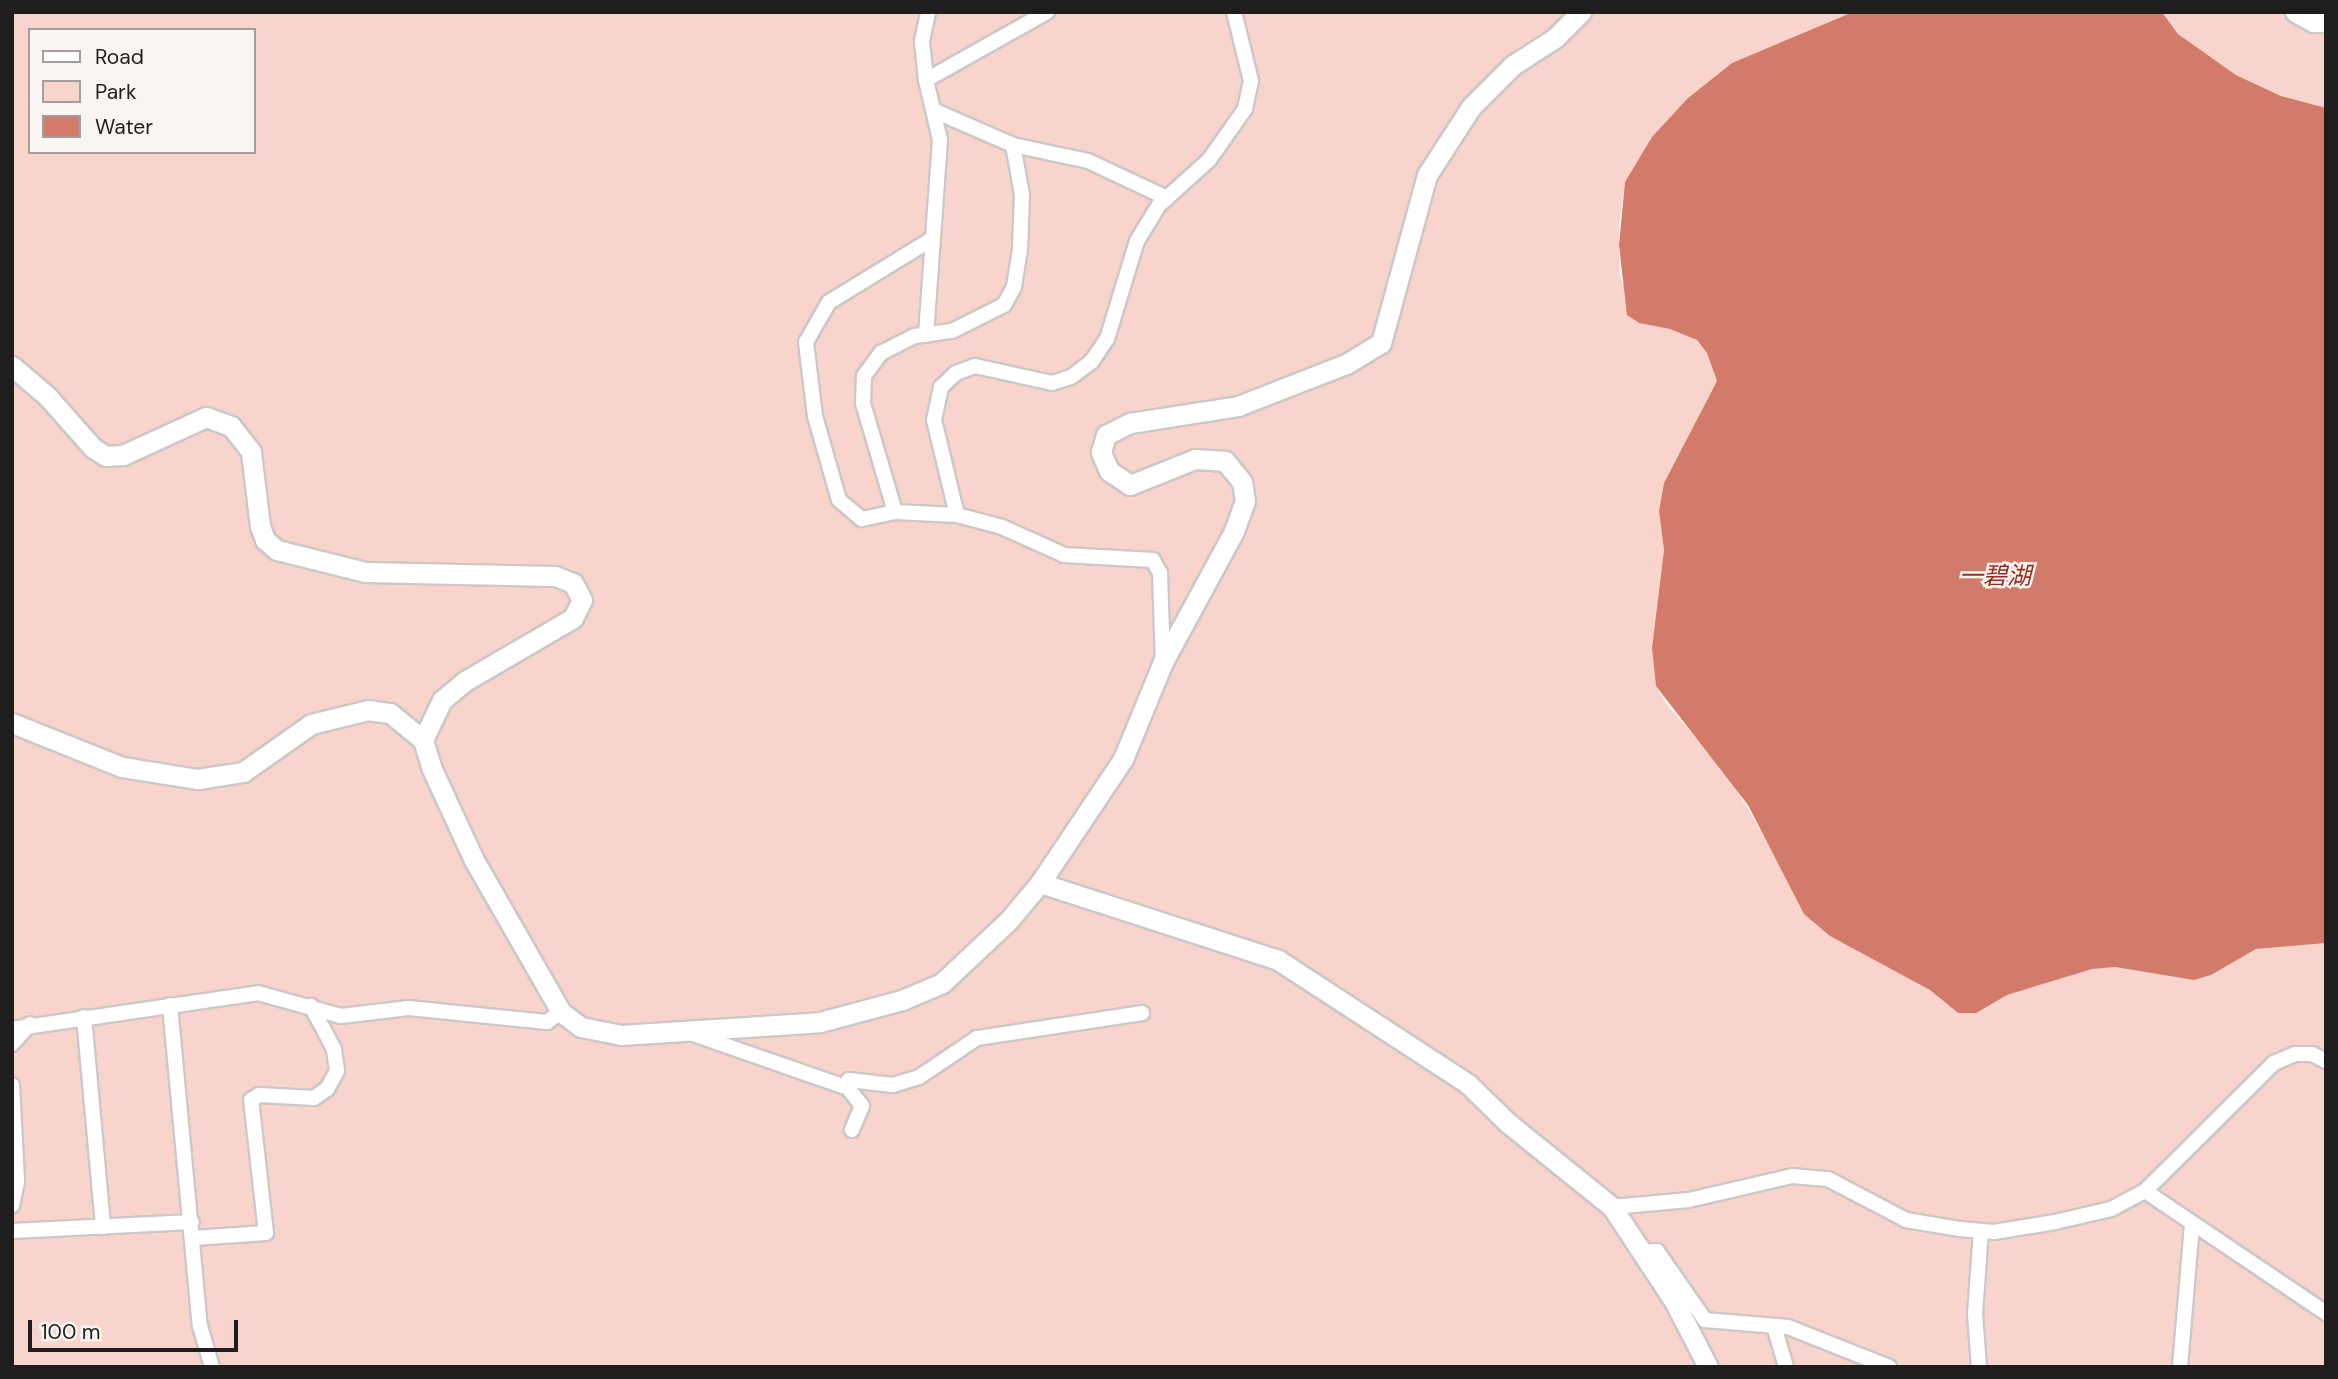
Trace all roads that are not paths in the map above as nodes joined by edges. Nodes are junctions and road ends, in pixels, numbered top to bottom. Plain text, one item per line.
1 (928, 12) edge
2 (1047, 12) edge
3 (1234, 12) edge
4 (1581, 12) edge
5 (2295, 12) edge
6 (2326, 22) edge
7 (926, 80) junction
8 (935, 111) junction
9 (1013, 145) junction
10 (1167, 198) junction
11 (932, 239) junction
12 (926, 335) junction
13 (12, 366) edge
14 (895, 512) junction
15 (957, 515) junction
16 (1163, 662) junction
17 (12, 723) edge
18 (423, 740) junction
19 (1040, 883) junction
20 (170, 1005) junction
21 (311, 1006) junction
22 (562, 1012) junction
23 (1142, 1013) dead end
24 (84, 1017) junction
25 (30, 1024) junction
26 (12, 1029) edge
27 (689, 1032) junction
28 (12, 1044) edge
29 (2326, 1061) edge
30 (12, 1085) edge
31 (848, 1088) junction
32 (852, 1130) dead end
33 (2145, 1191) junction
34 (12, 1205) edge
35 (1612, 1207) junction
36 (192, 1222) junction
37 (2192, 1223) junction
38 (103, 1227) junction
39 (12, 1231) edge
40 (1981, 1231) junction
41 (194, 1238) junction
42 (1642, 1252) junction
43 (2326, 1313) edge
44 (1774, 1326) junction
45 (212, 1367) edge
46 (1708, 1367) edge
47 (1786, 1367) edge
48 (1889, 1367) edge
49 (1979, 1367) edge
50 (2180, 1367) edge

1 - 7 street
2 - 7 street
3 - 10 street
4 - 16 street
5 - 6 street
7 - 8 street
8 - 9 street
8 - 11 street
9 - 10 street
9 - 12 street
10 - 15 street
11 - 12 street
11 - 14 street
12 - 14 street
13 - 18 street
14 - 15 street
15 - 16 street
16 - 19 street
17 - 18 street
18 - 22 street
19 - 27 street
19 - 35 street
20 - 21 street
20 - 24 street
20 - 36 street
21 - 22 street
21 - 41 street
22 - 27 street
23 - 31 street
24 - 25 street
24 - 38 street
25 - 26 street
25 - 28 street
27 - 31 street
29 - 33 street
30 - 34 street
31 - 32 street
33 - 37 street
33 - 40 street
35 - 40 street
35 - 42 street
36 - 38 street
36 - 41 street
37 - 43 street
37 - 50 street
38 - 39 street
40 - 49 street
41 - 45 street
42 - 44 street
42 - 46 street
44 - 47 street
44 - 48 street

